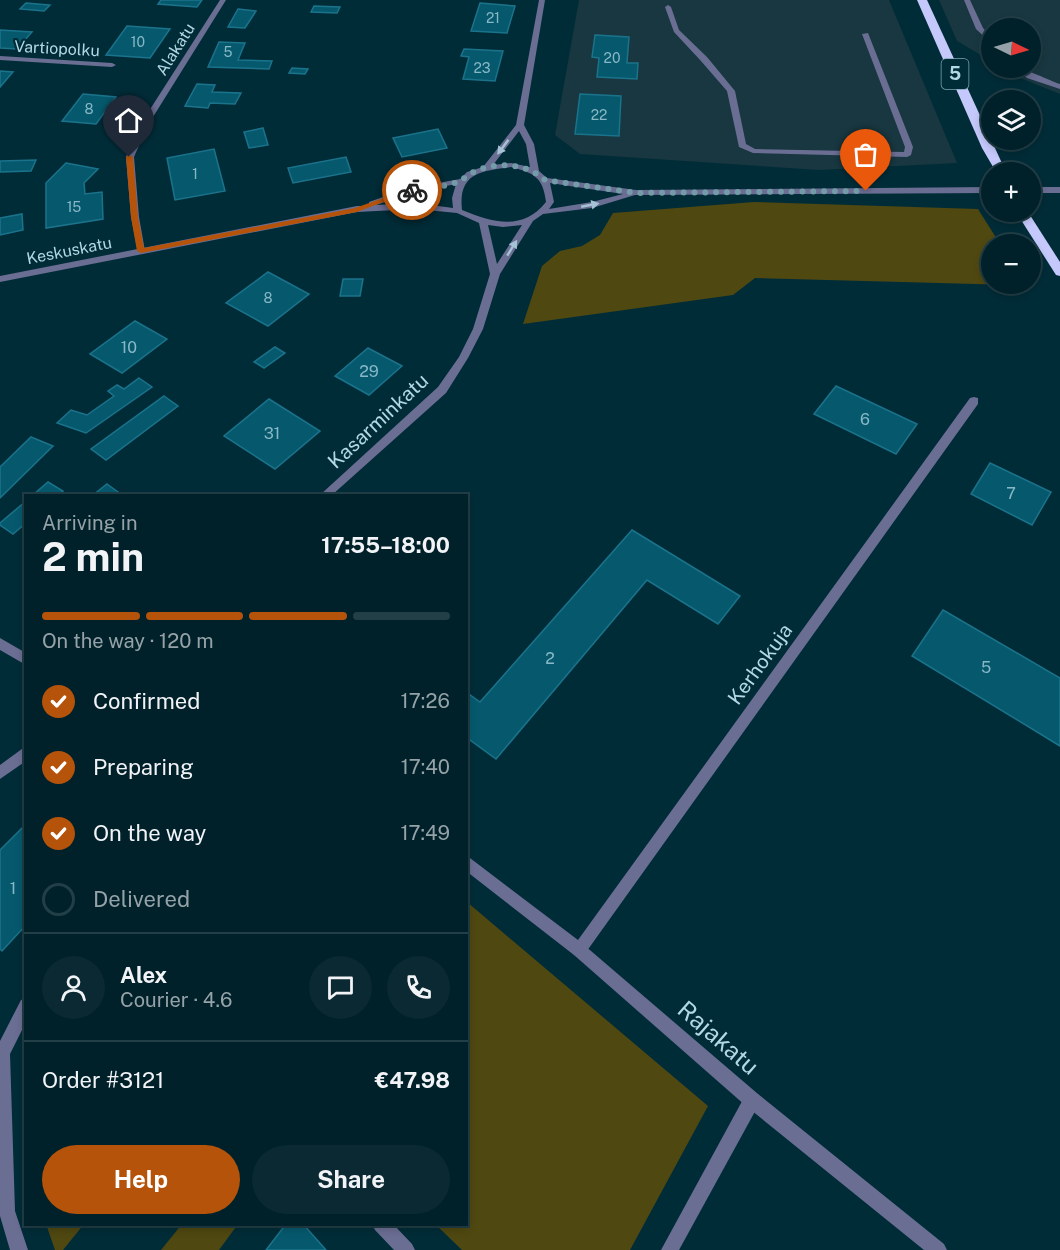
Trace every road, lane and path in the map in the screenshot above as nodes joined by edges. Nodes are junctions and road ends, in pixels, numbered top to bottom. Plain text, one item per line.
1 (223, 0) edge
2 (542, 0) edge
3 (922, 0) edge
4 (967, 0) edge
5 (668, 7) dead end
6 (981, 30) edge
7 (866, 34) dead end
8 (0, 58) edge
9 (112, 65) dead end
10 (1035, 78) edge
11 (1060, 87) edge
12 (520, 125) junction
13 (996, 162) edge
14 (486, 168) junction
15 (535, 171) junction
16 (545, 180) junction
17 (460, 181) junction
18 (981, 190) edge
19 (1041, 190) edge
20 (1060, 190) edge
21 (636, 193) junction
22 (357, 209) junction
23 (458, 211) junction
24 (544, 212) junction
25 (529, 221) junction
26 (483, 222) junction
27 (1028, 222) edge
28 (141, 251) junction
29 (1060, 272) edge
30 (495, 274) junction
31 (0, 279) edge
32 (974, 401) dead end
33 (327, 494) edge
34 (0, 643) edge
35 (24, 659) edge
36 (24, 754) edge
37 (0, 773) edge
38 (468, 864) edge
39 (579, 950) junction
40 (24, 1009) edge
41 (752, 1100) junction
42 (383, 1226) edge
43 (19, 1250) edge
44 (406, 1250) edge
45 (670, 1250) edge
46 (938, 1250) edge

1 - 28 street, Alakatu
2 - 12 street
3 - 13 highway, 5
4 - 6 street
5 - 7 street
8 - 9 street, Vartiopolku
10 - 11 street
12 -> 14 street
12 - 15 street
14 - 15 street
14 - 17 street
15 - 16 street
16 - 21 street
16 - 24 street
17 - 22 street, Keskuskatu
17 - 23 street
18 - 21 street
19 - 20 street
24 -> 21 street
22 - 23 street, Keskuskatu
22 - 28 street, Keskuskatu
23 - 26 street
24 - 25 street
25 - 26 street
30 -> 25 street
26 - 30 street
27 - 29 highway
28 - 31 street, Keskuskatu
30 - 33 street, Kasarminkatu
32 - 39 street, Kerhokuja
34 - 35 street
36 - 37 street
38 - 39 street, Rajakatu
39 - 41 street, Rajakatu
40 - 43 street
41 - 45 street
41 - 46 street, Rajakatu
42 - 44 street

